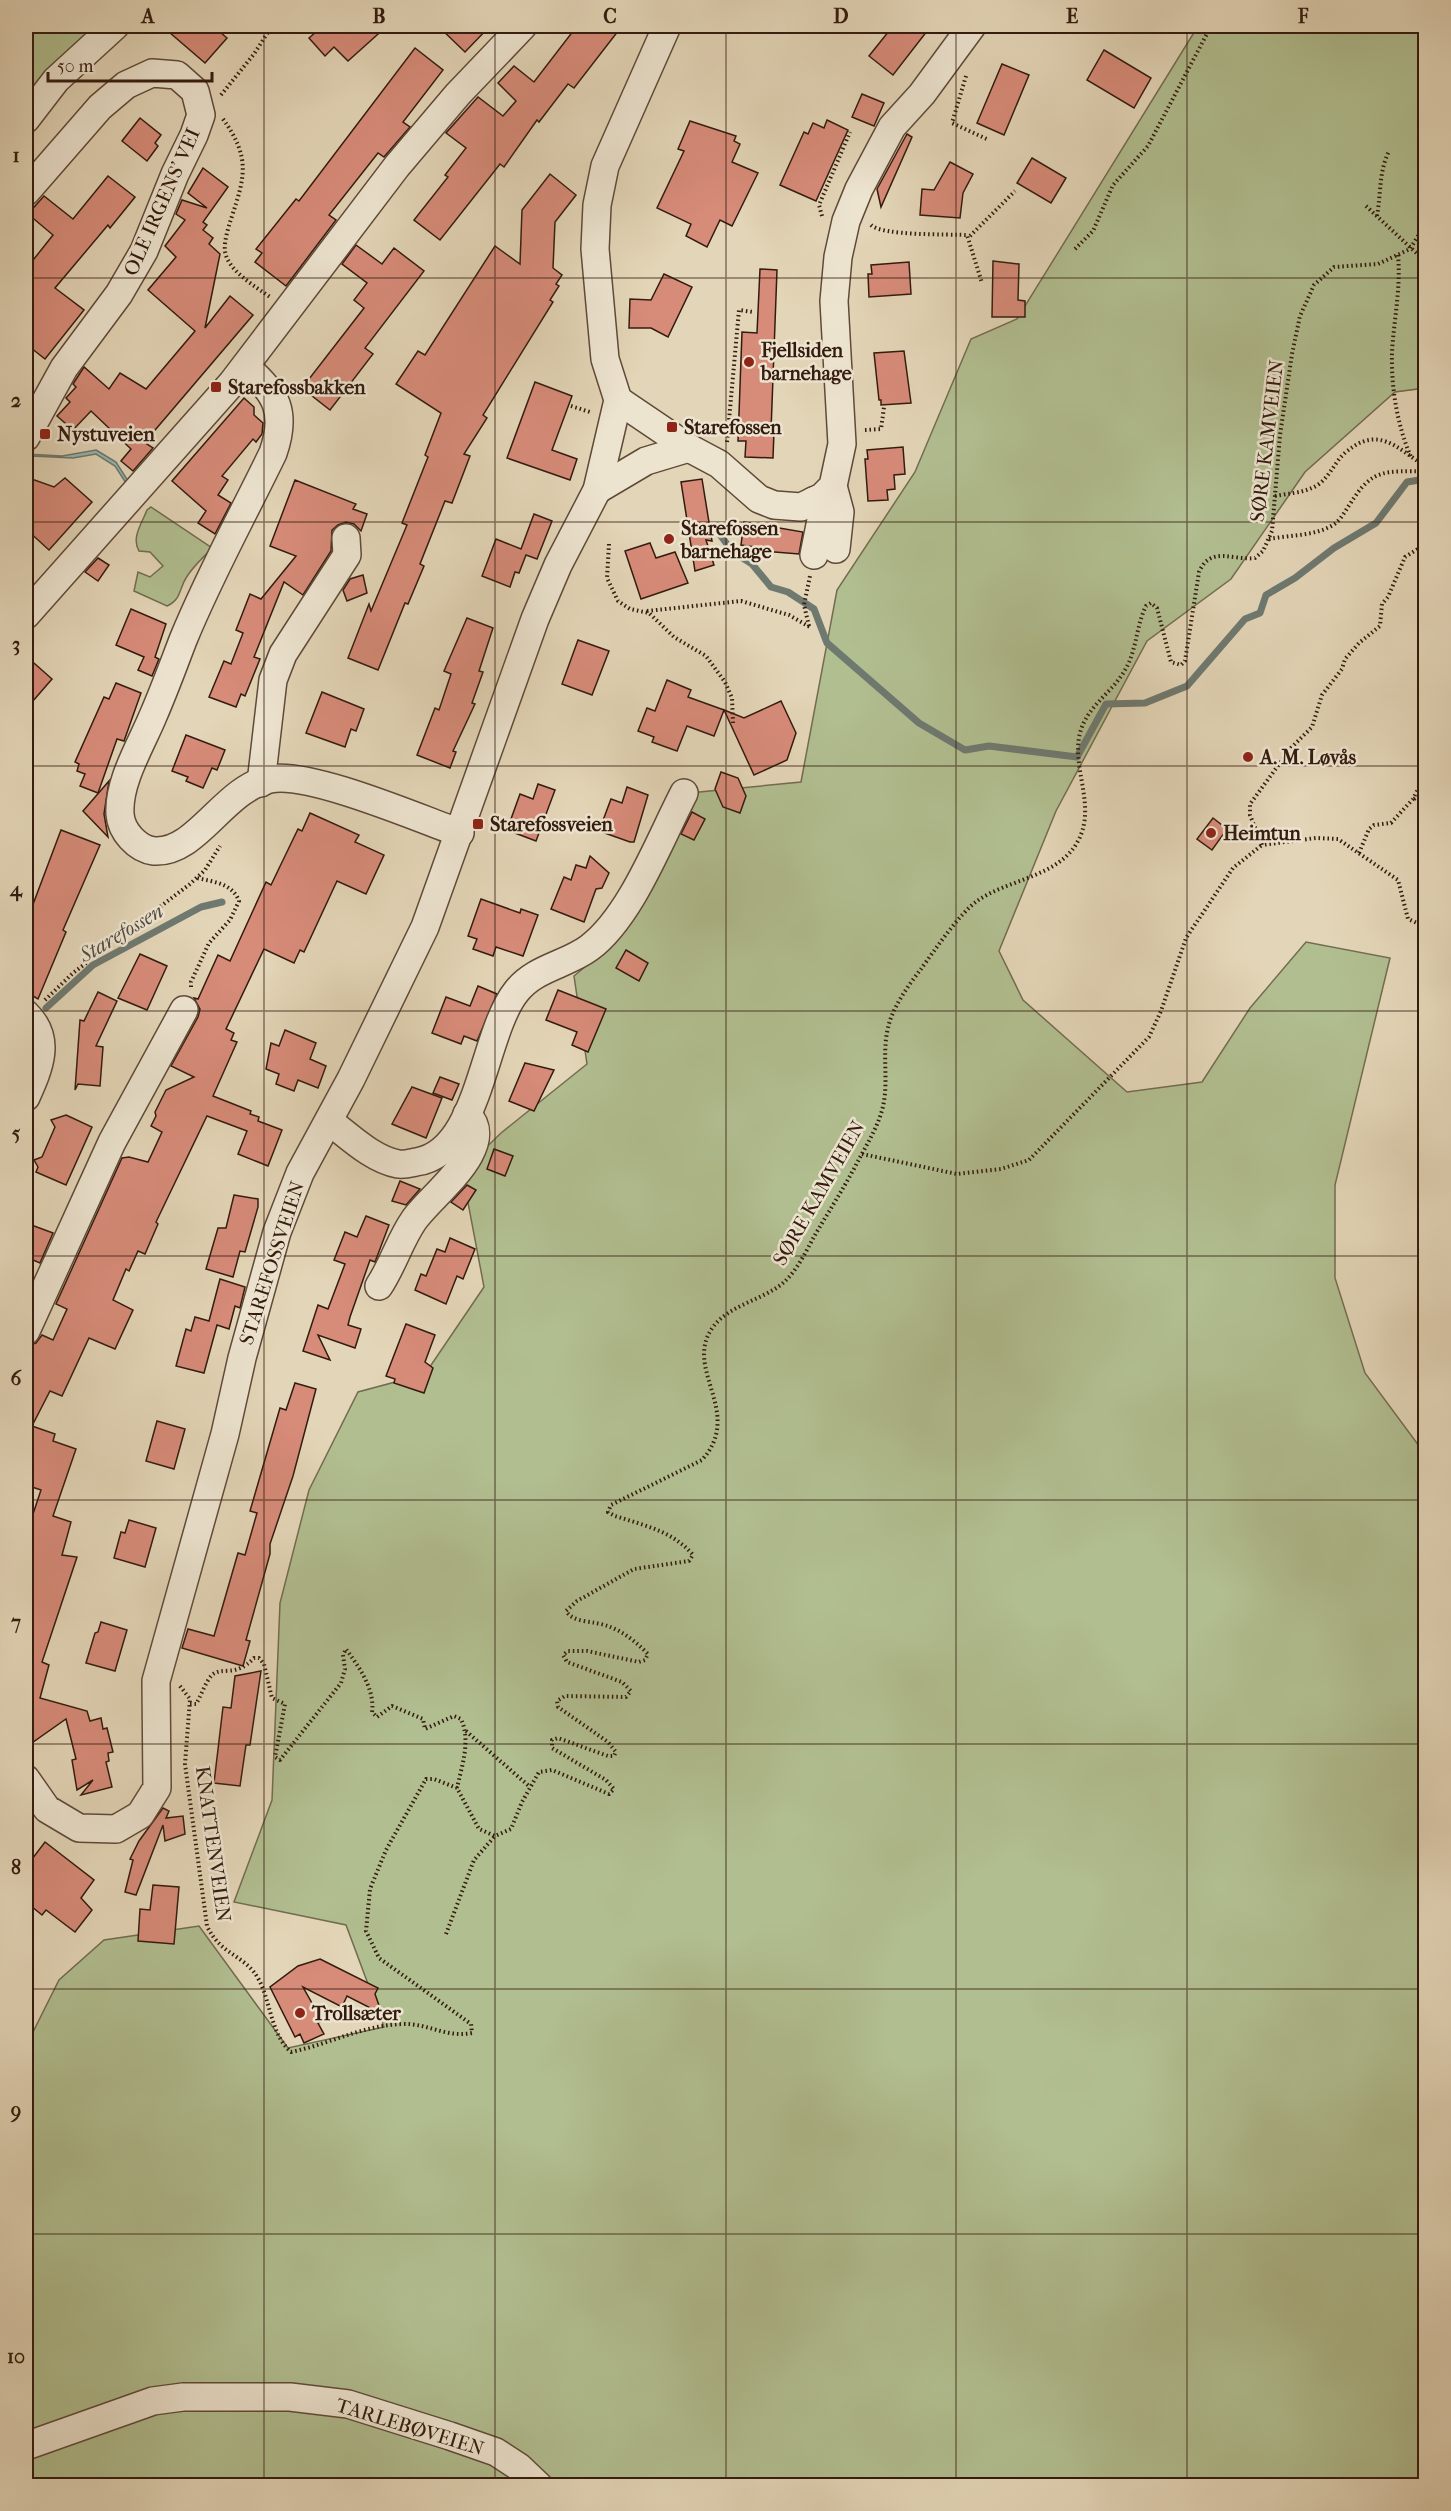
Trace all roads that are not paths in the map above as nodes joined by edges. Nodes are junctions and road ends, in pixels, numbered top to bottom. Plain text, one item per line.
1 (115, 26) edge
2 (523, 26) edge
3 (667, 26) edge
4 (972, 26) edge
5 (26, 119) edge
6 (26, 192) edge
7 (246, 367) junction
8 (618, 400) junction
9 (26, 437) edge
10 (690, 448) junction
11 (597, 490) junction
12 (823, 494) junction
13 (346, 538) dead end
14 (825, 552) dead end
15 (26, 615) edge
16 (261, 783) junction
17 (684, 793) dead end
18 (460, 833) junction
19 (34, 1008) edge
20 (184, 1010) dead end
21 (26, 1097) edge
22 (467, 1114) junction
23 (329, 1121) junction
24 (379, 1286) dead end
25 (26, 1331) edge
26 (26, 1779) edge
27 (26, 2446) edge
28 (539, 2486) edge

1 - 5 street
2 - 7 street
3 - 8 street
4 - 12 street
6 - 9 street, OLE IRGENS' VEI
7 - 15 street
7 - 16 street
8 - 10 street
8 - 11 street, STAREFOSSVEIEN
10 - 11 street
10 - 12 street
11 - 18 street, STAREFOSSVEIEN
12 - 14 street
13 - 16 street
16 - 18 street
17 - 22 street
18 - 23 street, STAREFOSSVEIEN
19 - 21 street
20 - 25 street
22 - 23 street
22 - 24 street
23 - 26 street, STAREFOSSVEIEN
27 - 28 street, TARLEBØVEIEN

